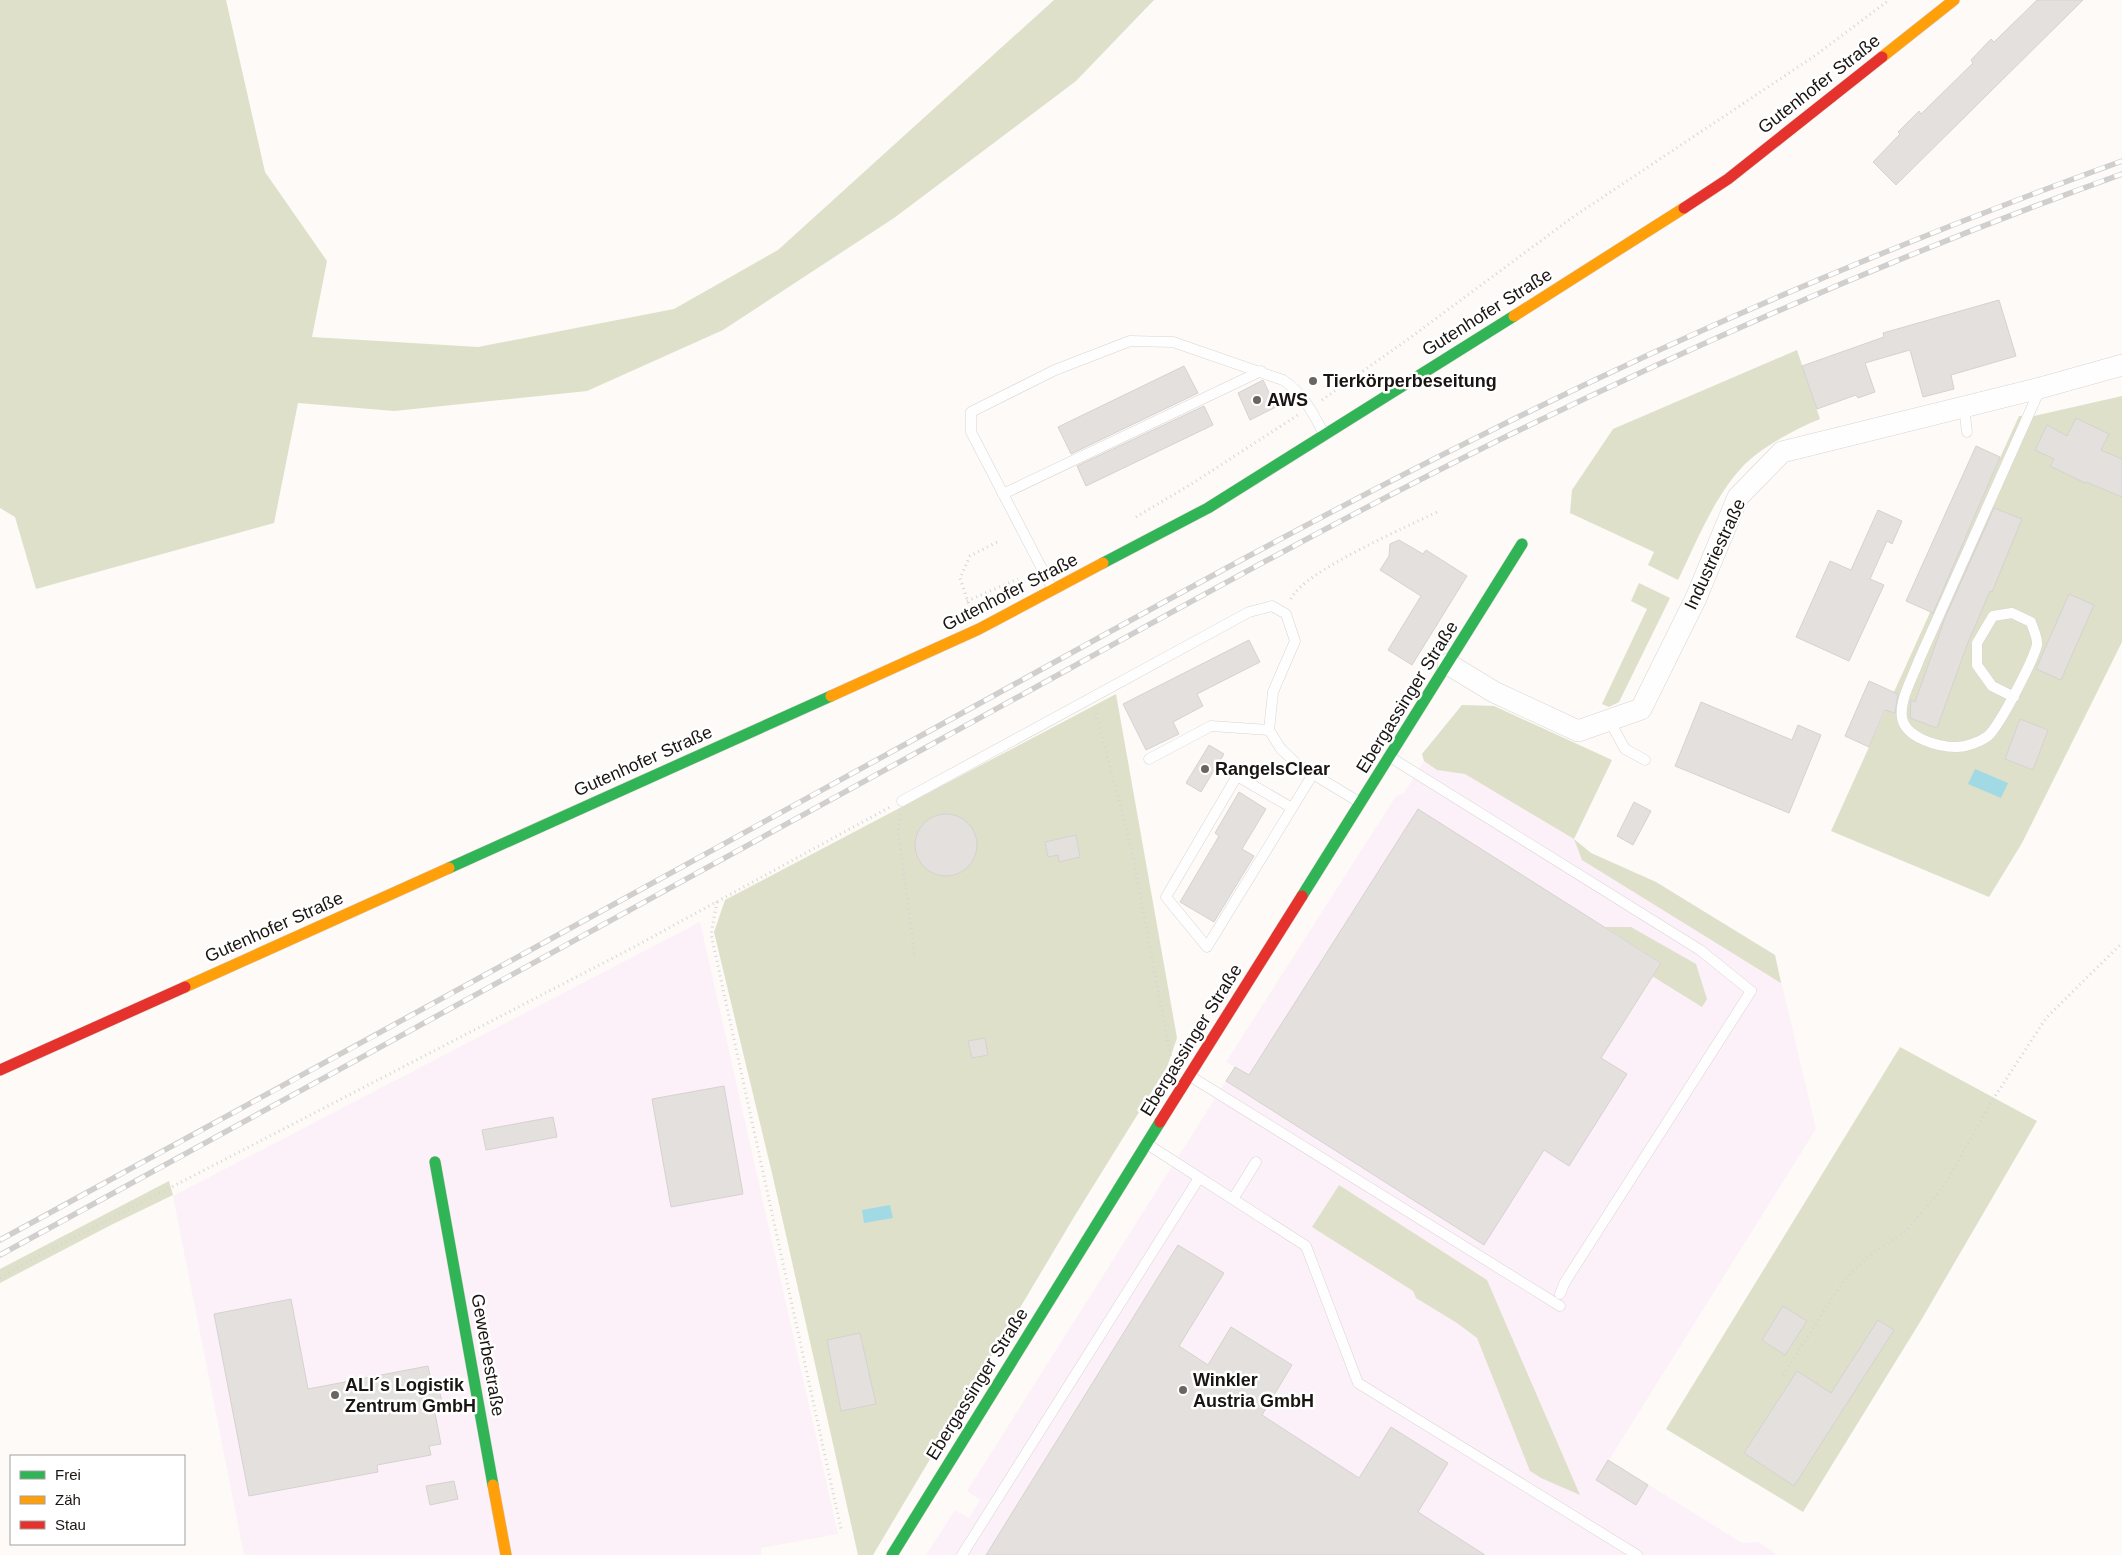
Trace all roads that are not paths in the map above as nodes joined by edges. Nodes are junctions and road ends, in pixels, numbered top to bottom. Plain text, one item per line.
1 (1954, 0) edge
2 (2122, 365) edge
3 (1261, 371) junction
4 (2040, 388) junction
5 (1964, 406) junction
6 (1967, 432) dead end
7 (1325, 434) junction
8 (1003, 494) junction
9 (1522, 544) dead end
10 (1054, 590) junction
11 (1448, 664) junction
12 (2014, 697) junction
13 (1609, 720) junction
14 (1270, 730) junction
15 (1389, 757) junction
16 (1150, 759) dead end
17 (1646, 760) dead end
18 (1313, 774) junction
19 (902, 801) road end
20 (1360, 802) junction
21 (1292, 808) junction
22 (0, 1070) edge
23 (1189, 1076) junction
24 (1146, 1144) junction
25 (435, 1162) dead end
26 (1256, 1162) dead end
27 (1199, 1178) junction
28 (1233, 1199) junction
29 (1560, 1294) dead end
30 (1560, 1306) dead end
31 (506, 1555) edge
32 (892, 1555) edge
33 (962, 1555) edge
34 (1637, 1555) edge

1 - 7 street, Gutenhofer Straße
2 - 4 street, Industriestraße
3 - 7 lane
3 - 8 lane
3 - 8 lane
4 - 5 street, Industriestraße
4 - 12 lane
5 - 6 lane
5 - 13 street, Industriestraße
7 - 10 street, Gutenhofer Straße
8 - 10 lane
9 - 11 street, Ebergassinger Straße
10 - 22 street, Gutenhofer Straße
11 - 13 street, Industriestraße
11 - 15 street, Ebergassinger Straße
12 - 12 lane
13 - 17 lane
14 - 16 lane
14 - 18 lane
14 - 19 lane
15 - 20 street, Ebergassinger Straße
15 - 29 lane
18 - 20 lane
18 - 21 lane
20 - 23 street, Ebergassinger Straße
21 - 21 lane
23 - 24 street, Ebergassinger Straße
23 - 30 lane
24 - 27 lane
24 - 32 street, Ebergassinger Straße
25 - 31 street, Gewerbestraße
26 - 28 lane
27 - 28 lane
27 - 33 lane
28 - 34 lane

